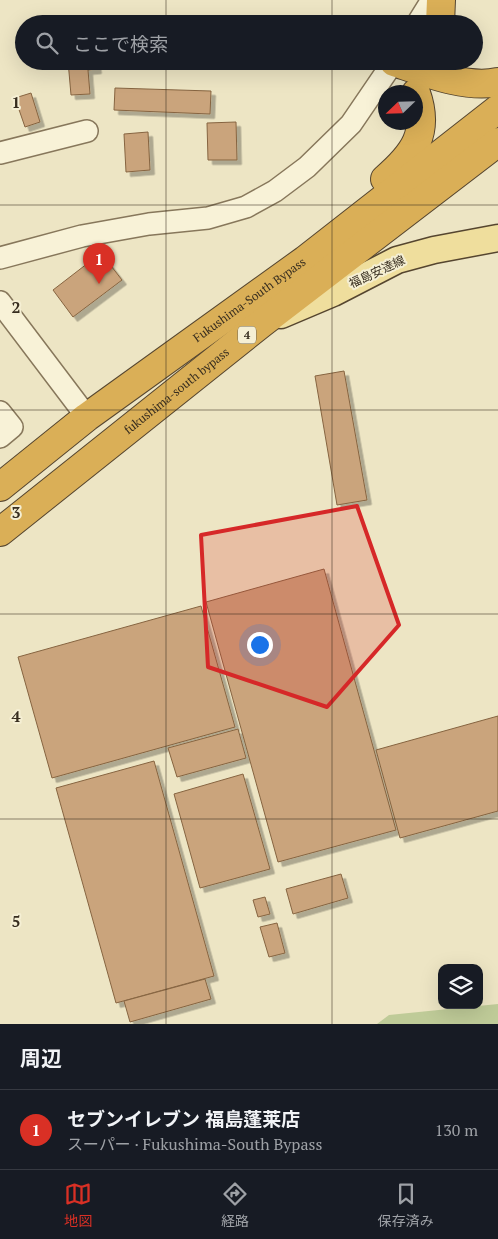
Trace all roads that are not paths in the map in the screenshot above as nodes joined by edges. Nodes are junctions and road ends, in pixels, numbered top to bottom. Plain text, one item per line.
1 (432, 0) edge
2 (441, 0) edge
3 (423, 15) edge
4 (440, 15) edge
5 (388, 70) edge
6 (402, 70) edge
7 (418, 70) edge
8 (449, 70) edge
9 (498, 82) edge
10 (412, 85) edge
11 (498, 109) edge
12 (421, 130) edge
13 (87, 131) dead end
14 (498, 142) edge
15 (0, 153) edge
16 (498, 238) edge
17 (0, 258) edge
18 (305, 260) junction
19 (0, 302) edge
20 (262, 323) junction
21 (0, 412) edge
22 (87, 417) junction
23 (0, 437) edge
24 (0, 487) edge
25 (0, 532) edge

1 - 3 street
2 - 4 highway
5 - 17 street
6 - 10 highway
7 - 8 highway
8 - 9 highway
11 - 18 highway, Fukushima-South Bypass / 4
12 - 18 highway
13 - 15 street
14 - 20 highway, fukushima-south bypass / 4
16 - 20 main road, 福島安達線
18 - 22 highway, Fukushima-South Bypass / 4
19 - 22 street
20 - 25 highway, fukushima-south bypass / 4
21 - 23 street
22 - 24 highway, Fukushima-South Bypass / 4

